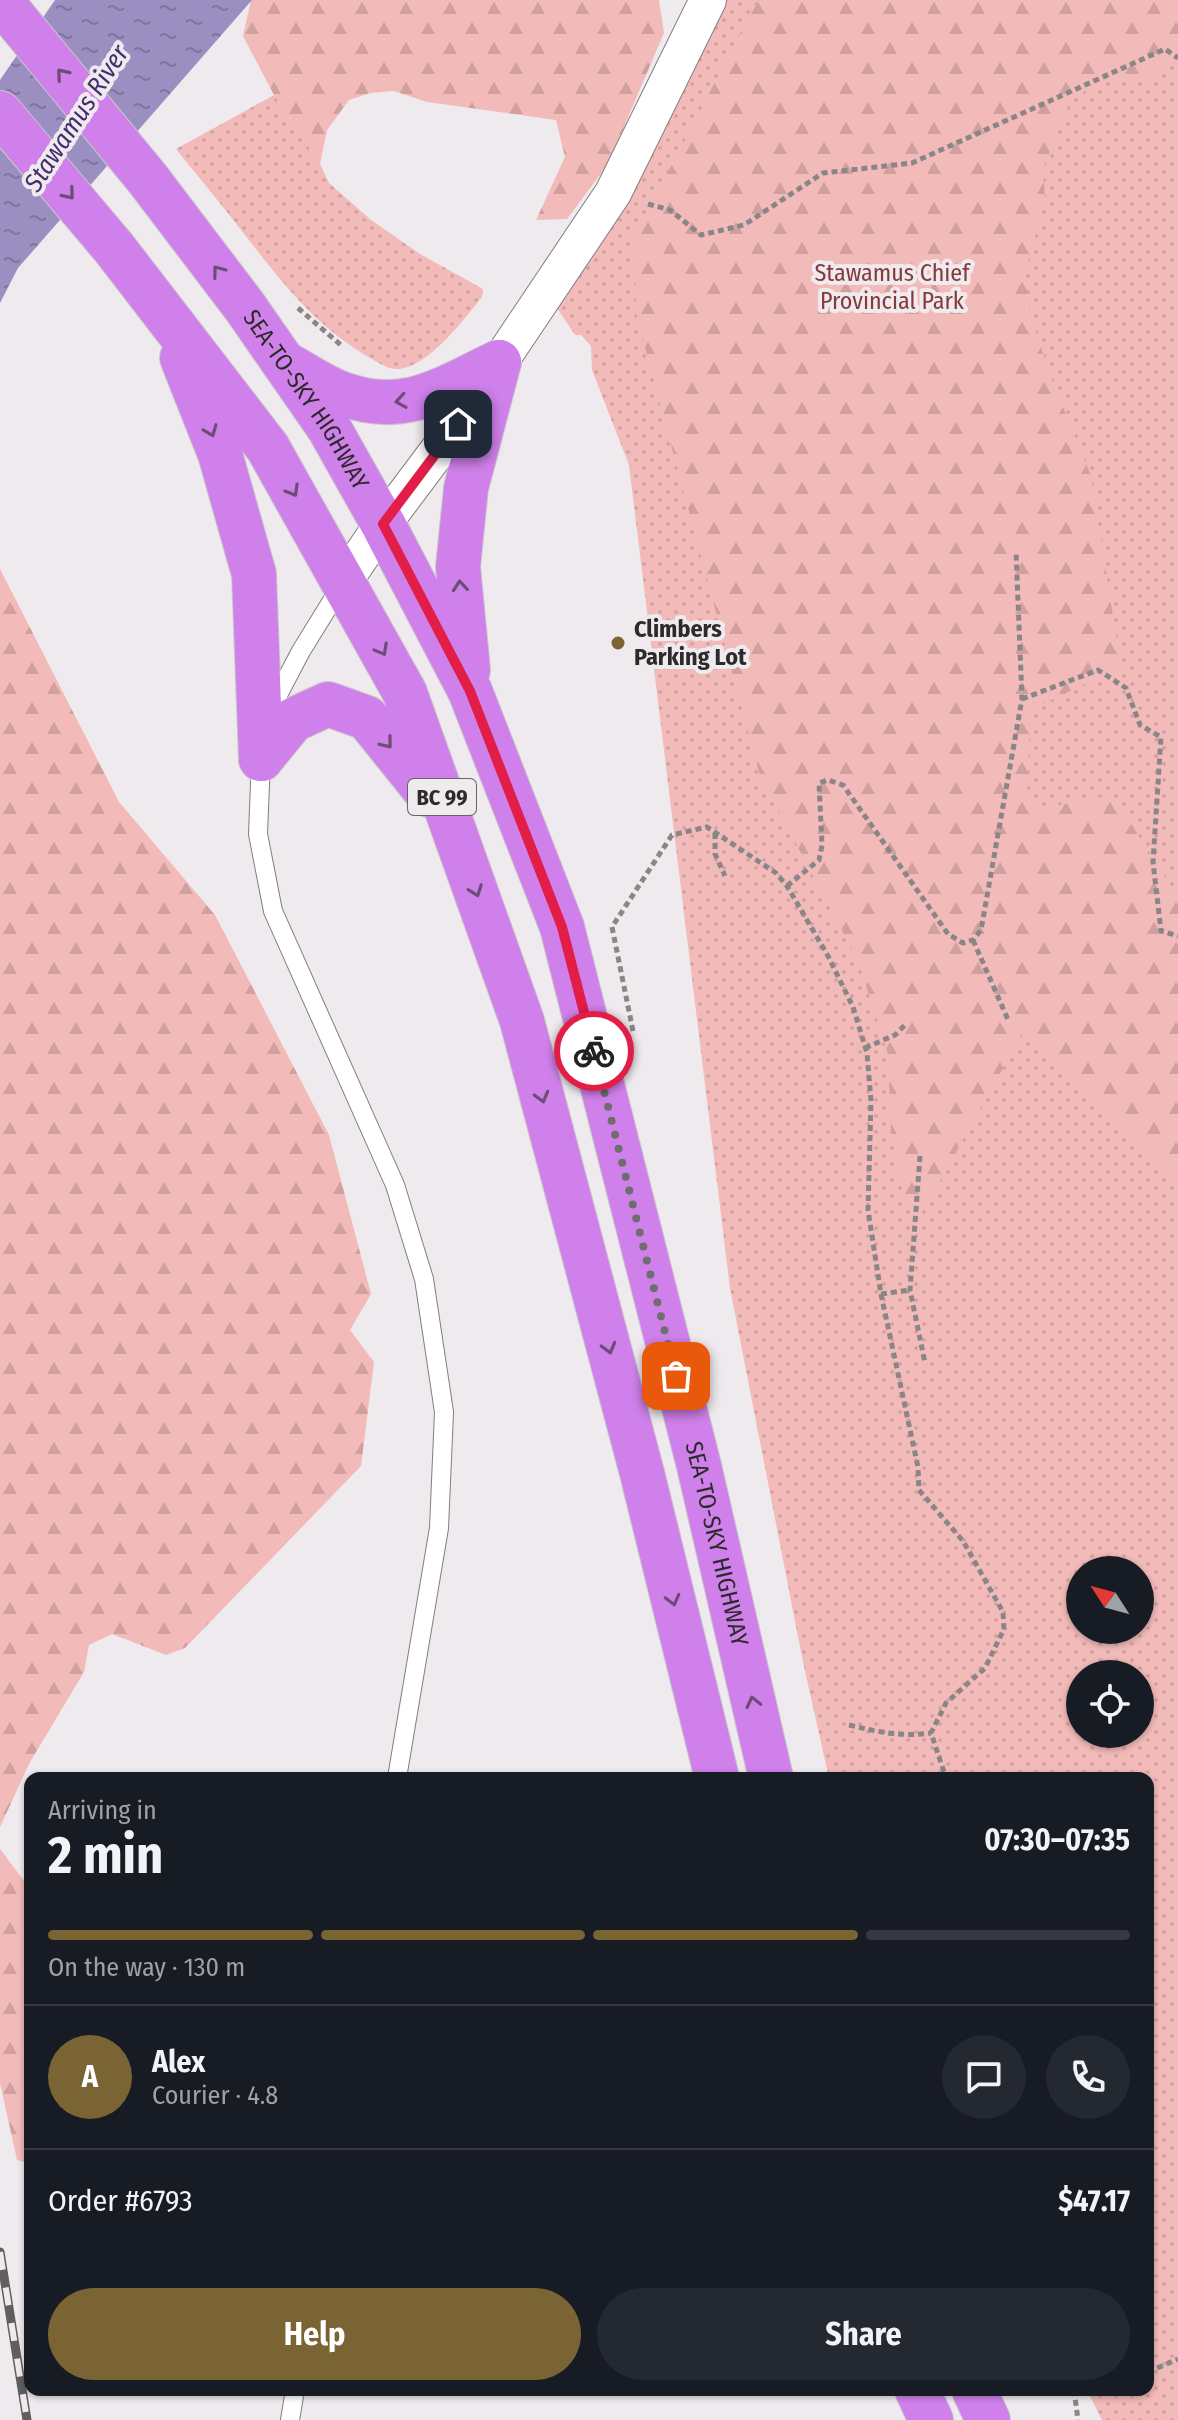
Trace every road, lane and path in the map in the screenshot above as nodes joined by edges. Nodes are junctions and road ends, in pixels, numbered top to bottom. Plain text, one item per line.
1 (0, 0) edge
2 (708, 0) edge
3 (1178, 58) edge
4 (0, 113) edge
5 (613, 193) junction
6 (161, 307) junction
7 (283, 362) junction
8 (499, 362) junction
9 (383, 524) junction
10 (1016, 551) dead end
11 (344, 581) junction
12 (470, 691) junction
13 (1022, 699) junction
14 (261, 759) junction
15 (451, 822) junction
16 (715, 832) junction
17 (672, 835) dead end
18 (725, 876) dead end
19 (787, 886) junction
20 (1178, 936) edge
21 (973, 940) junction
22 (1009, 1022) dead end
23 (905, 1025) dead end
24 (865, 1048) junction
25 (920, 1156) dead end
26 (910, 1290) junction
27 (881, 1294) junction
28 (925, 1363) dead end
29 (849, 1725) dead end
30 (931, 1733) junction
31 (398, 1772) edge
32 (716, 1772) edge
33 (770, 1772) edge
34 (944, 1772) edge
35 (1178, 2359) edge
36 (1154, 2369) edge
37 (294, 2396) edge
38 (920, 2396) edge
39 (977, 2396) edge
40 (1075, 2396) edge
41 (290, 2420) edge
42 (931, 2420) edge
43 (988, 2420) edge
44 (1078, 2420) edge

7 -> 1 highway, SEA-TO-SKY HIGHWAY / BC 99
2 - 5 street
3 - 5 path
4 -> 6 highway, BC 99
5 - 8 street
6 -> 11 highway, BC 99
6 -> 14 highway
8 -> 7 highway
7 - 9 highway, SEA-TO-SKY HIGHWAY / BC 99
8 - 9 street
12 -> 8 highway
9 - 11 street
9 - 12 highway, SEA-TO-SKY HIGHWAY / BC 99
10 - 13 path
11 - 14 lane
11 -> 15 highway, BC 99
33 -> 12 highway, SEA-TO-SKY HIGHWAY / BC 99
13 - 20 path
13 - 21 path
14 -> 15 highway
14 - 31 lane
15 -> 32 highway, BC 99
16 - 17 path
16 - 18 path
16 - 19 path
19 - 21 path
19 - 24 path
21 - 22 path
23 - 24 path
24 - 27 path
25 - 26 path
26 - 27 path
26 - 28 path
27 - 30 path
29 - 30 path
30 - 34 path
35 - 36 path
37 - 41 lane
38 - 42 highway
39 - 43 highway
40 - 44 path

